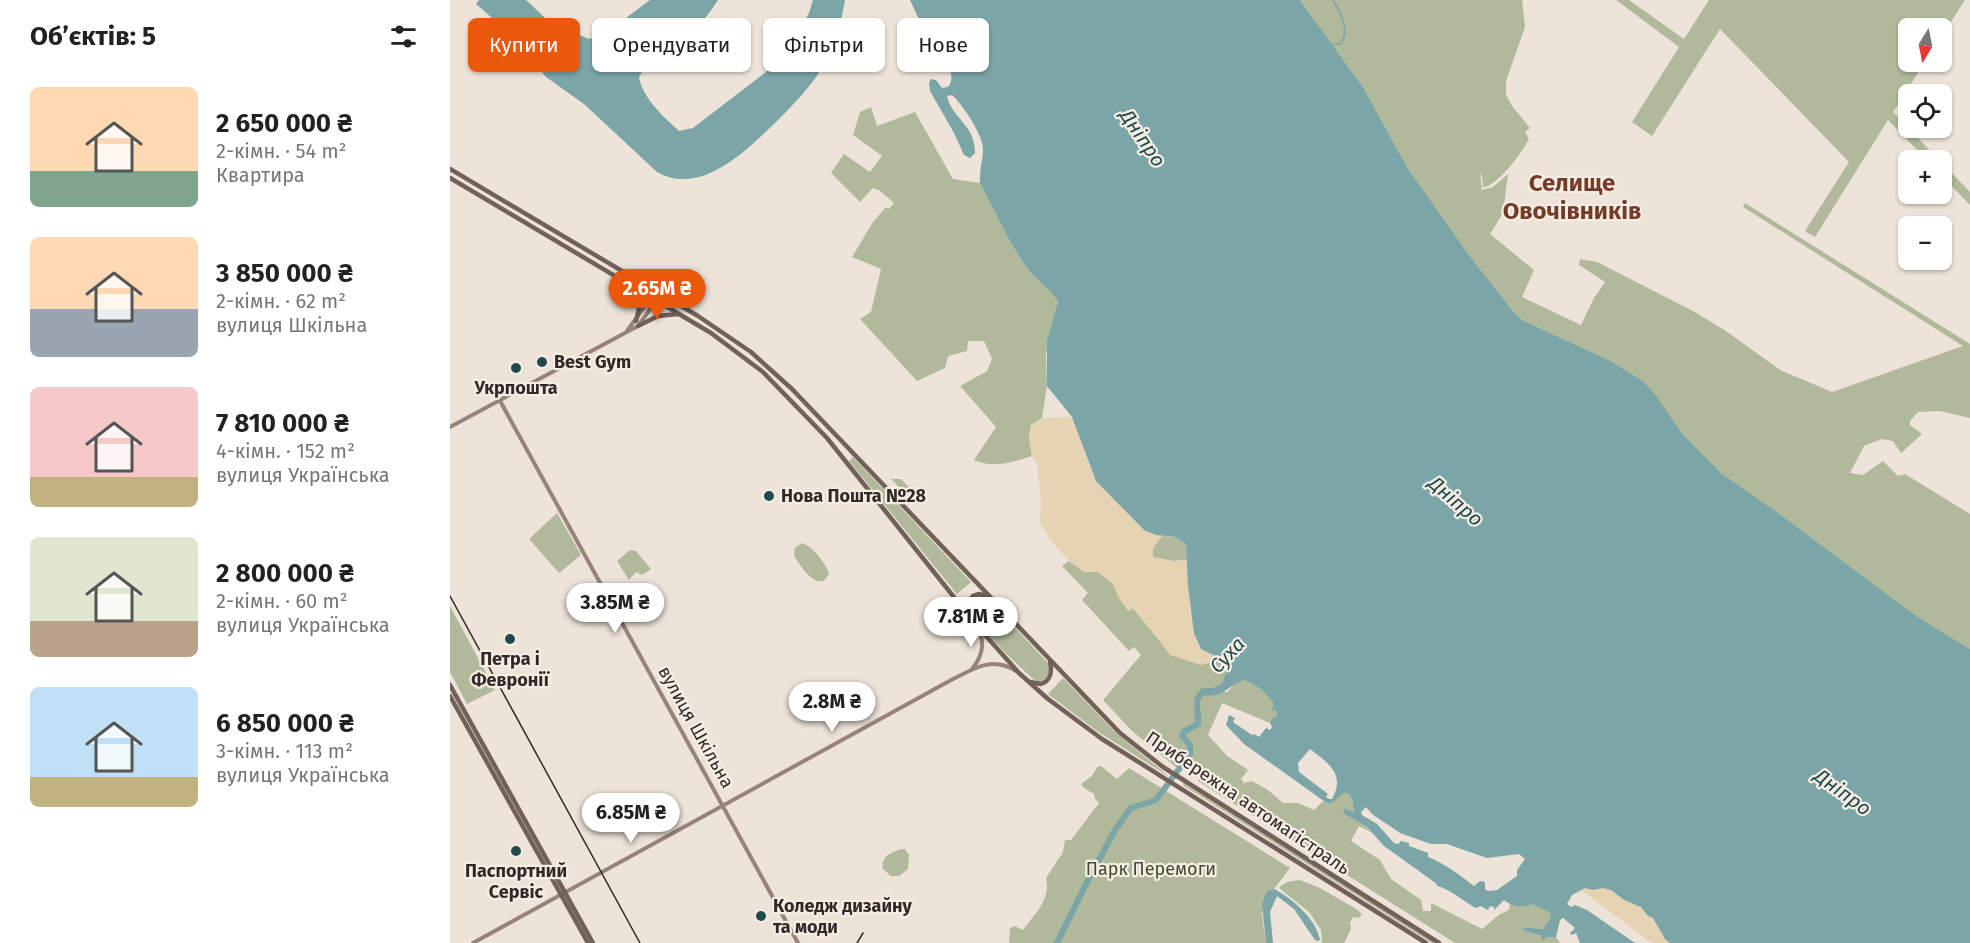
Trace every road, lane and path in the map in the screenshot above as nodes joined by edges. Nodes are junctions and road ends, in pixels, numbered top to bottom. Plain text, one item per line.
1 (450, 169) edge
2 (450, 178) edge
3 (608, 263) junction
4 (616, 268) junction
5 (604, 270) junction
6 (612, 275) junction
7 (637, 289) junction
8 (658, 293) junction
9 (654, 299) junction
10 (680, 314) junction
11 (637, 323) junction
12 (714, 326) junction
13 (724, 332) junction
14 (711, 333) junction
15 (720, 340) junction
16 (500, 399) junction
17 (450, 427) edge
18 (989, 597) junction
19 (967, 614) junction
20 (977, 626) junction
21 (1050, 662) junction
22 (972, 670) junction
23 (1019, 673) junction
24 (1027, 681) junction
25 (450, 686) edge
26 (450, 696) edge
27 (476, 737) junction
28 (1172, 773) junction
29 (1166, 778) junction
30 (1184, 781) junction
31 (1181, 788) junction
32 (724, 805) junction
33 (562, 894) junction
34 (473, 943) edge
35 (588, 943) edge
36 (593, 943) edge
37 (798, 943) edge
38 (1426, 943) edge
39 (1439, 943) edge

1 - 3 main road, Прибережна автомагістраль
2 - 5 main road, Прибережна автомагістраль
3 - 4 main road, Прибережна автомагістраль
3 - 5 main road
4 - 6 main road
4 - 8 main road, Прибережна автомагістраль
5 - 6 main road, Прибережна автомагістраль
6 - 7 main road, Прибережна автомагістраль
7 - 9 main road, Прибережна автомагістраль
7 - 11 main road
8 - 9 main road
8 - 12 main road, Прибережна автомагістраль
9 - 10 main road, Прибережна автомагістраль
9 - 11 main road
10 - 11 main road
10 - 14 main road, Прибережна автомагістраль
11 - 16 main road
12 - 13 main road, Прибережна автомагістраль
12 - 14 main road
13 - 15 main road
13 - 18 main road, Прибережна автомагістраль
14 - 15 main road, Прибережна автомагістраль
15 - 19 main road, Прибережна автомагістраль
16 - 17 main road
16 - 32 main road, вулиця Шкільна
18 - 19 main road
18 - 21 main road, Прибережна автомагістраль
19 - 20 main road, Прибережна автомагістраль
20 - 22 main road
20 - 23 main road, Прибережна автомагістраль
21 - 24 main road
21 - 28 main road, Прибережна автомагістраль
22 - 23 main road
22 - 32 main road
23 - 24 main road, Прибережна автомагістраль
24 - 29 main road, Прибережна автомагістраль
25 - 27 main road
26 - 27 main road
27 - 33 main road
28 - 29 main road
28 - 30 main road, Прибережна автомагістраль
29 - 31 main road, Прибережна автомагістраль
30 - 31 main road
30 - 39 main road, Прибережна автомагістраль
31 - 38 main road, Прибережна автомагістраль
32 - 33 main road
32 - 37 main road, вулиця Шкільна
33 - 34 main road
33 - 35 main road
33 - 36 main road

